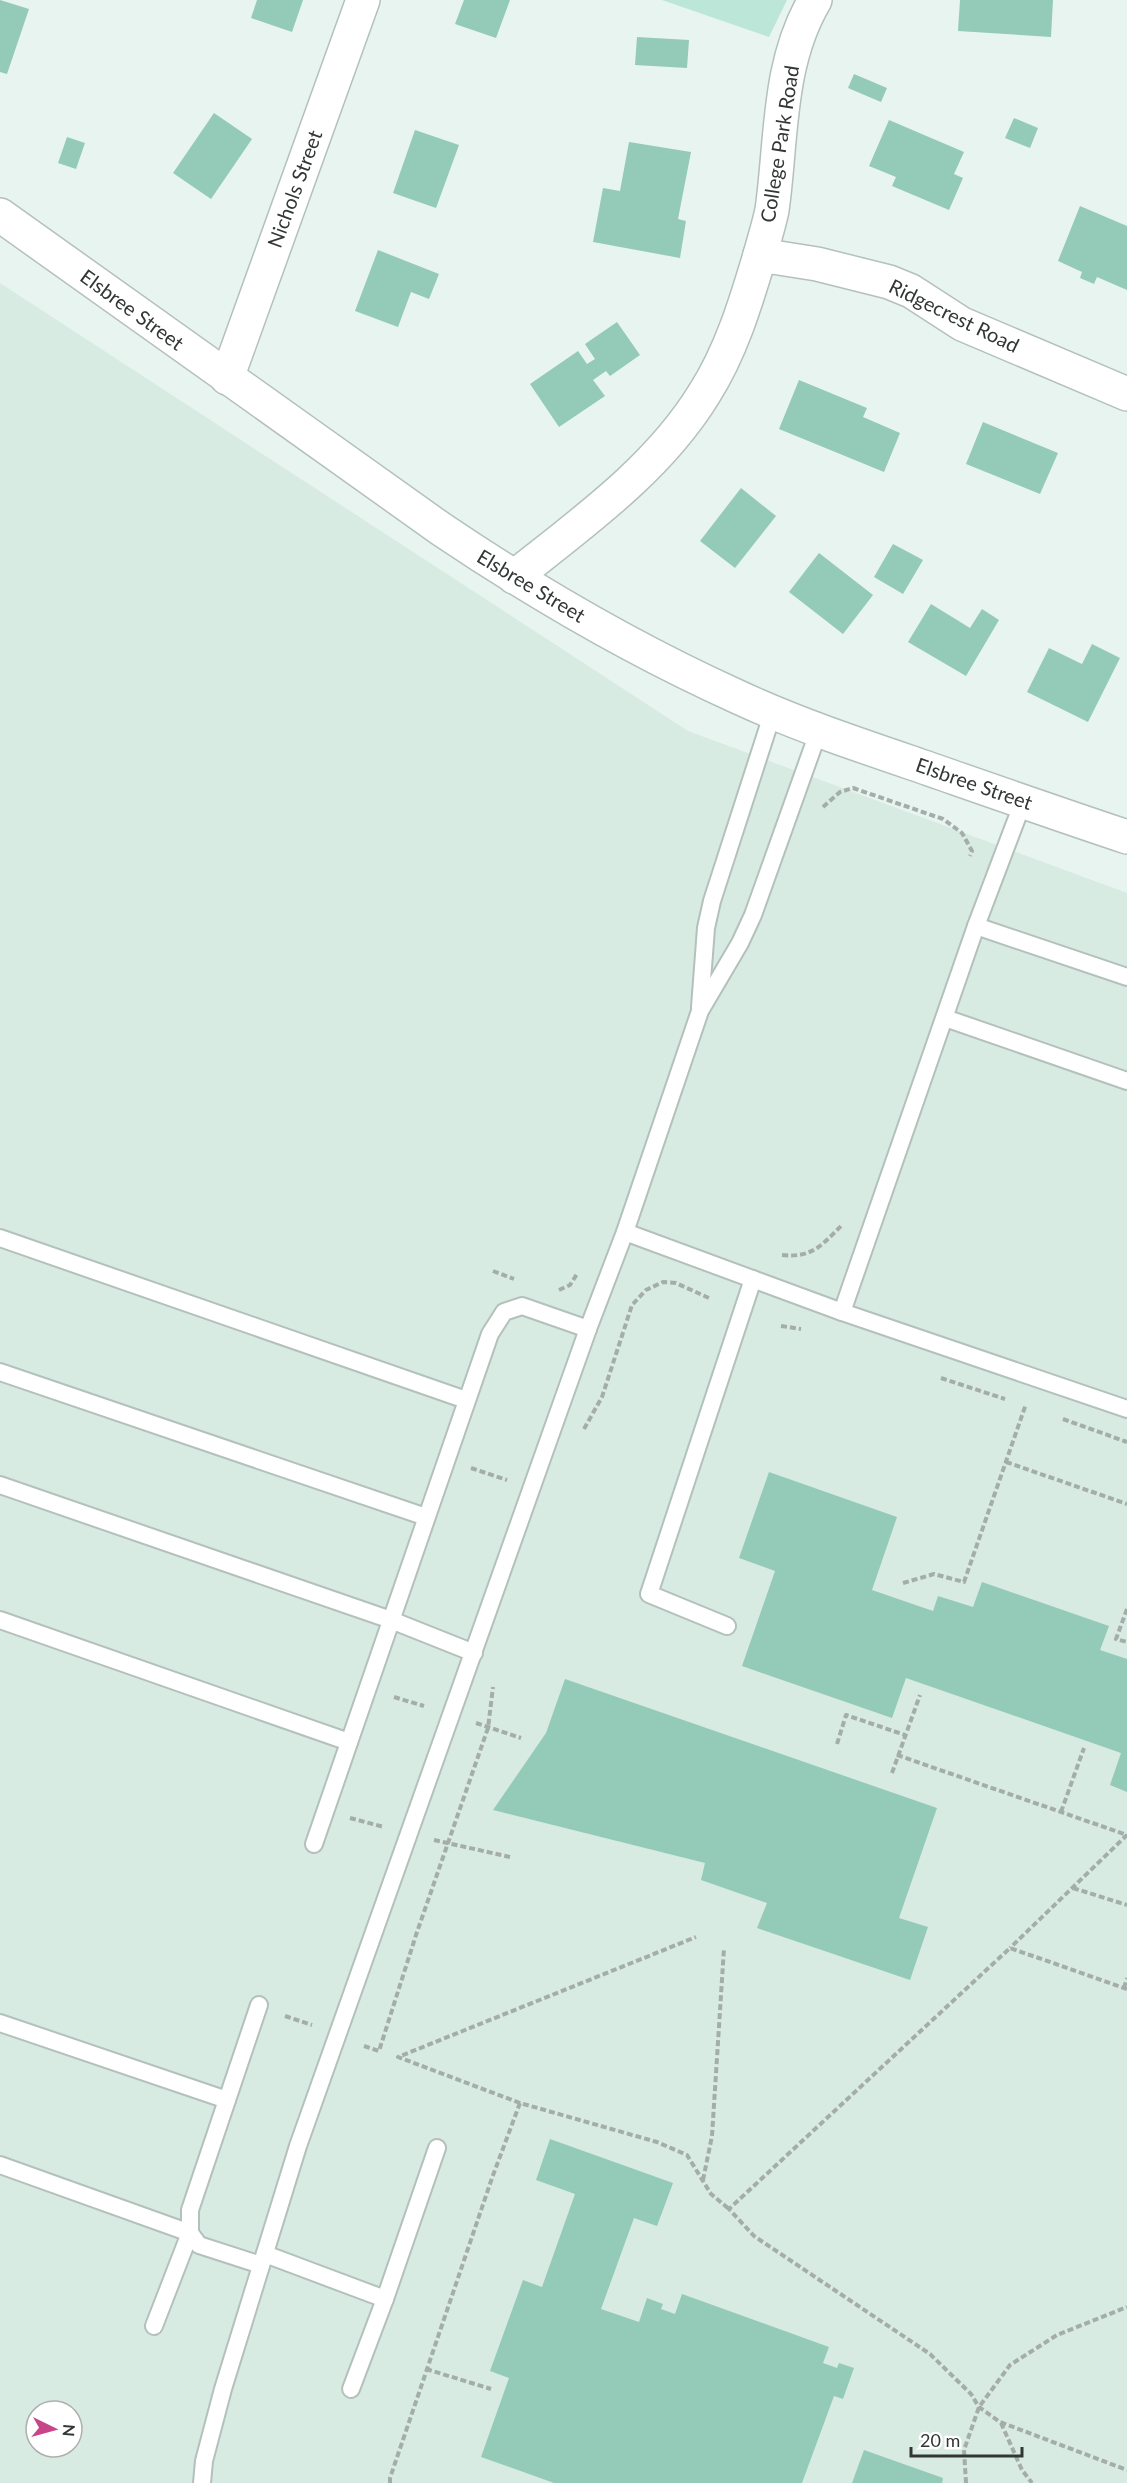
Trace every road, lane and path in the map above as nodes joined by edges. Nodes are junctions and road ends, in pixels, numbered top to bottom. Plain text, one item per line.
1 (363, 0) edge
2 (814, 0) edge
3 (0, 215) edge
4 (760, 255) junction
5 (227, 378) junction
6 (1127, 394) edge
7 (514, 577) junction
8 (773, 712) junction
9 (819, 730) junction
10 (1023, 802) junction
11 (819, 814) dead end
12 (1127, 837) edge
13 (968, 862) dead end
14 (976, 926) junction
15 (1127, 977) edge
16 (700, 1011) junction
17 (945, 1018) junction
18 (1127, 1082) edge
19 (846, 1218) dead end
20 (625, 1232) junction
21 (0, 1238) edge
22 (782, 1255) dead end
23 (580, 1266) dead end
24 (493, 1271) dead end
25 (753, 1279) junction
26 (524, 1283) dead end
27 (552, 1290) dead end
28 (711, 1299) dead end
29 (843, 1312) junction
30 (588, 1329) junction
31 (0, 1372) edge
32 (466, 1400) junction
33 (1026, 1403) dead end
34 (1127, 1409) edge
35 (581, 1437) dead end
36 (1006, 1462) junction
37 (463, 1466) dead end
38 (510, 1481) dead end
39 (0, 1485) edge
40 (1127, 1504) edge
41 (426, 1517) junction
42 (903, 1583) dead end
43 (1127, 1610) edge
44 (0, 1620) edge
45 (391, 1620) junction
46 (727, 1626) dead end
47 (1127, 1642) edge
48 (474, 1653) junction
49 (493, 1682) dead end
50 (385, 1694) dead end
51 (920, 1695) dead end
52 (434, 1709) dead end
53 (474, 1722) dead end
54 (488, 1728) junction
55 (905, 1735) junction
56 (521, 1738) dead end
57 (349, 1742) junction
58 (837, 1744) dead end
59 (1084, 1748) dead end
60 (897, 1755) junction
61 (892, 1773) dead end
62 (1061, 1812) junction
63 (344, 1817) dead end
64 (390, 1829) dead end
65 (434, 1840) dead end
66 (448, 1843) junction
67 (314, 1844) dead end
68 (510, 1857) dead end
69 (1073, 1887) junction
70 (1127, 1905) edge
71 (696, 1937) dead end
72 (724, 1948) dead end
73 (1010, 1948) junction
74 (1127, 1978) edge
75 (1125, 1988) edge
76 (258, 2005) dead end
77 (276, 2014) dead end
78 (0, 2023) edge
79 (318, 2027) dead end
80 (364, 2046) dead end
81 (227, 2100) junction
82 (520, 2103) junction
83 (437, 2148) dead end
84 (0, 2165) edge
85 (702, 2181) junction
86 (729, 2209) junction
87 (190, 2233) junction
88 (263, 2259) junction
89 (385, 2299) junction
90 (1127, 2307) edge
91 (154, 2325) dead end
92 (426, 2369) junction
93 (351, 2389) dead end
94 (490, 2390) dead end
95 (979, 2407) junction
96 (1000, 2422) junction
97 (1127, 2470) edge
98 (202, 2483) edge
99 (390, 2483) edge
100 (966, 2483) edge
101 (1032, 2483) edge

1 - 5 street, Nichols Street
2 - 4 street, College Park Road
3 - 5 street, Elsbree Street
4 - 6 street, Ridgecrest Road
4 - 7 street
5 - 7 street, Elsbree Street
7 - 8 street, Elsbree Street
8 - 9 street, Elsbree Street
8 - 16 lane
9 - 10 street, Elsbree Street
9 - 16 lane
10 - 12 street, Elsbree Street
10 - 14 lane
11 - 13 path
14 - 15 lane
14 - 17 lane
16 - 20 lane
17 - 18 lane
17 - 29 lane
19 - 22 path
20 - 25 lane
20 - 30 lane
21 - 32 lane
23 - 27 path
24 - 26 path
25 - 29 lane
25 - 46 lane
28 - 35 path
29 - 34 lane
30 - 32 lane
30 - 48 lane
31 - 41 lane
32 - 41 lane
33 - 36 path
36 - 40 path
36 - 42 path
37 - 38 path
39 - 45 lane
41 - 45 lane
43 - 47 path
44 - 57 lane
45 - 48 lane
45 - 57 lane
48 - 88 lane
49 - 54 path
50 - 52 path
51 - 55 path
53 - 54 path
54 - 56 path
54 - 66 path
55 - 58 path
55 - 60 path
57 - 67 lane
59 - 62 path
60 - 61 path
60 - 62 path
62 - 69 path
63 - 64 path
65 - 66 path
66 - 68 path
66 - 80 path
69 - 70 path
69 - 73 path
71 - 82 path
72 - 85 path
73 - 75 path
73 - 86 path
74 - 75 path
76 - 81 lane
77 - 79 path
78 - 81 lane
81 - 87 lane
82 - 85 path
82 - 92 path
83 - 89 lane
84 - 87 lane
85 - 86 path
86 - 95 path
87 - 88 lane
87 - 91 lane
88 - 89 lane
88 - 98 lane
89 - 93 lane
90 - 95 path
92 - 94 path
92 - 99 path
95 - 96 path
95 - 100 path
96 - 97 path
96 - 101 path

